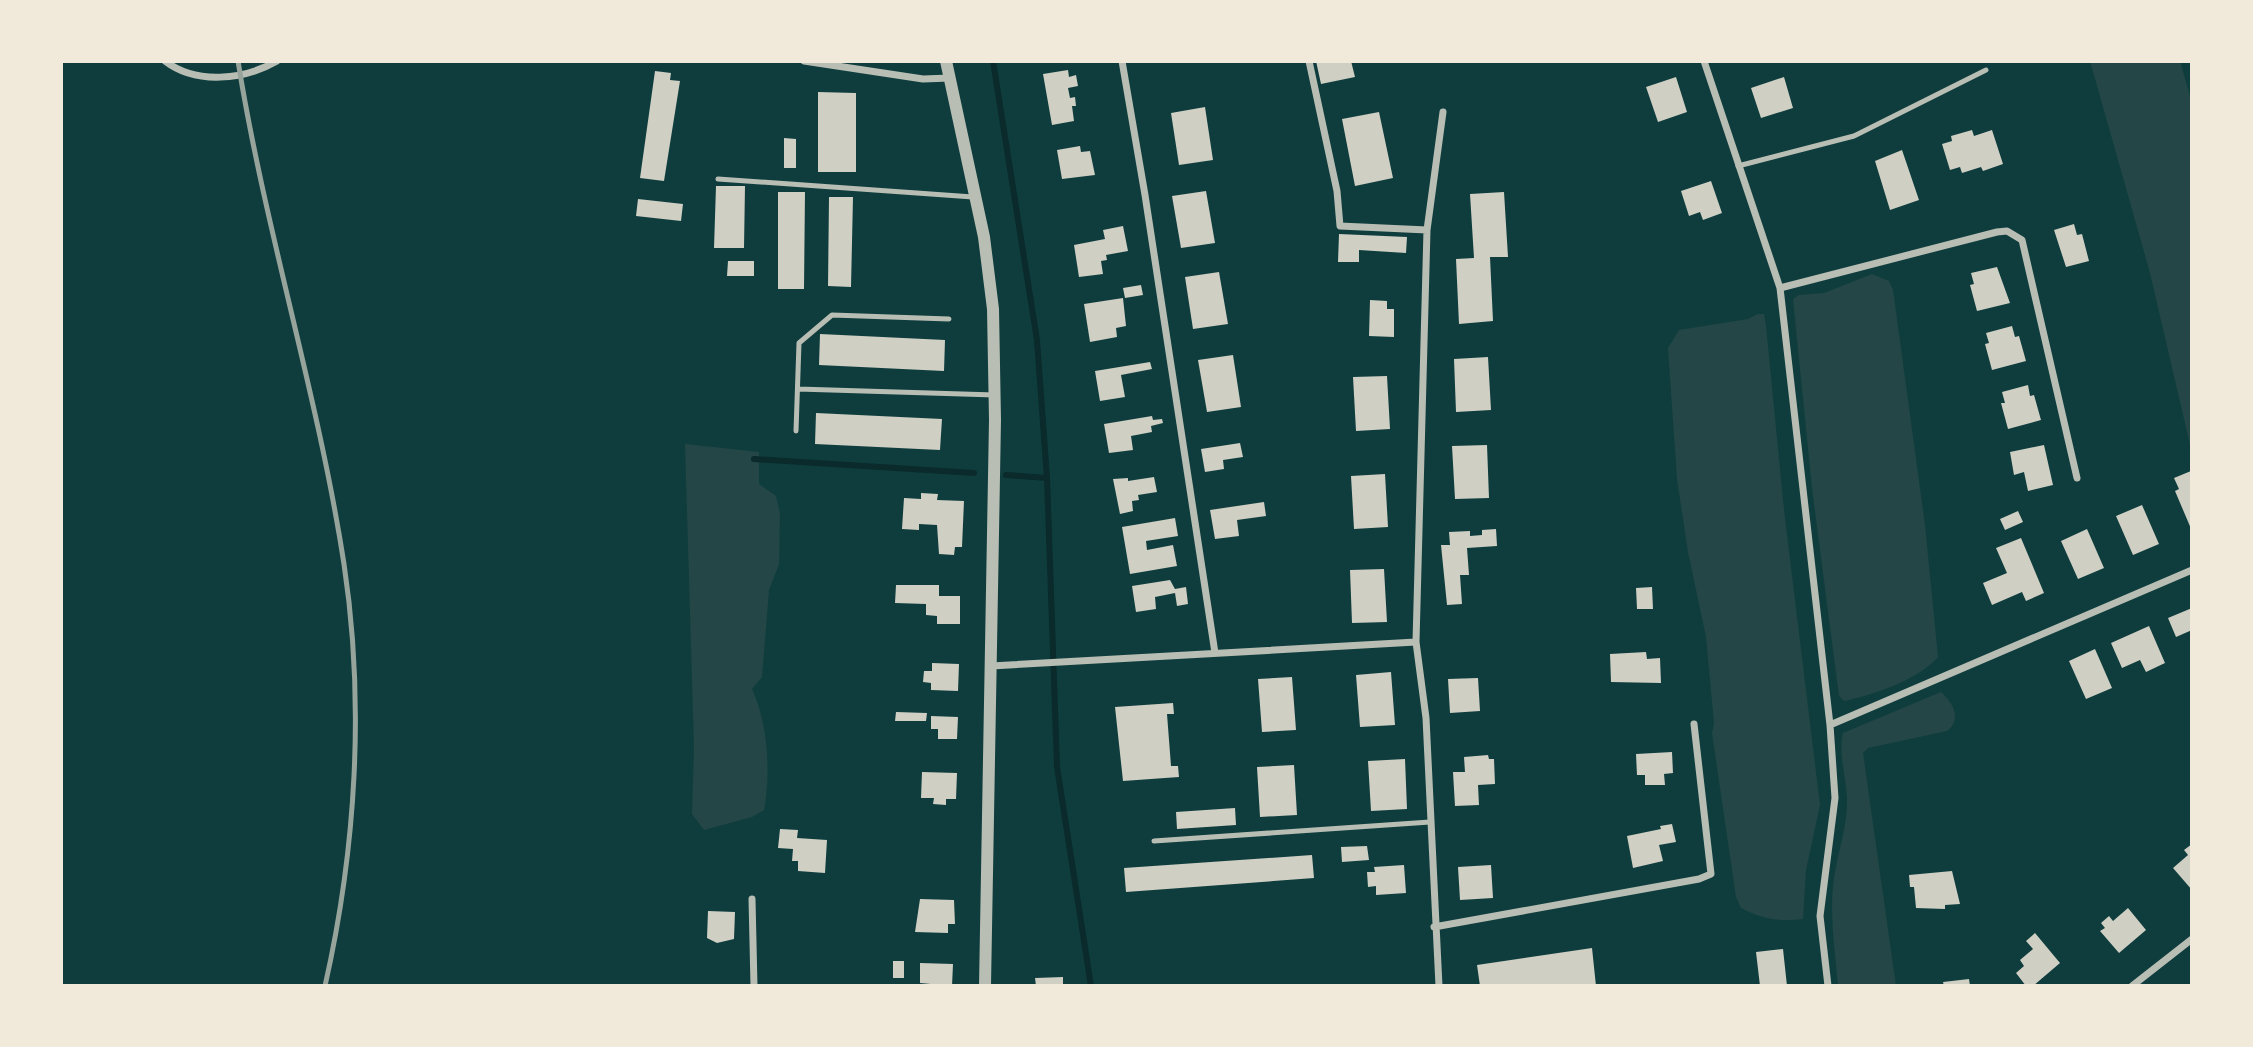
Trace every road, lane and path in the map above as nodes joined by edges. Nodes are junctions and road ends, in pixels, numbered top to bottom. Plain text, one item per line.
1 (165, 61) edge
2 (277, 61) edge
3 (804, 61) edge
4 (946, 61) edge
5 (1122, 61) edge
6 (1309, 61) edge
7 (1704, 61) edge
8 (1986, 70) dead end
9 (950, 78) junction
10 (1443, 112) dead end
11 (1738, 166) junction
12 (718, 178) dead end
13 (976, 197) junction
14 (1427, 230) junction
15 (1780, 288) junction
16 (949, 319) dead end
17 (798, 389) junction
18 (995, 395) junction
19 (796, 431) dead end
20 (2077, 478) dead end
21 (2192, 570) edge
22 (1416, 642) junction
23 (1215, 653) junction
24 (991, 667) junction
25 (1694, 724) dead end
26 (1830, 725) junction
27 (1430, 822) junction
28 (1154, 841) dead end
29 (752, 899) dead end
30 (1434, 927) junction
31 (2192, 939) edge
32 (754, 986) edge
33 (985, 986) edge
34 (1439, 986) edge
35 (1828, 986) edge
36 (2132, 986) edge

1 - 2 street
3 - 9 street
4 - 9 street
5 - 23 street
6 - 14 street
7 - 11 street
8 - 11 lane
9 - 13 street
10 - 14 street
11 - 15 street
12 - 13 lane
13 - 18 street
14 - 22 street
15 - 20 street
15 - 26 street
16 - 17 lane
17 - 18 lane
17 - 19 lane
18 - 24 street
21 - 26 street
22 - 23 street
22 - 27 street
23 - 24 street
24 - 33 street
25 - 30 street
26 - 35 street
27 - 28 lane
27 - 30 street
29 - 32 street
30 - 34 street
31 - 36 street

